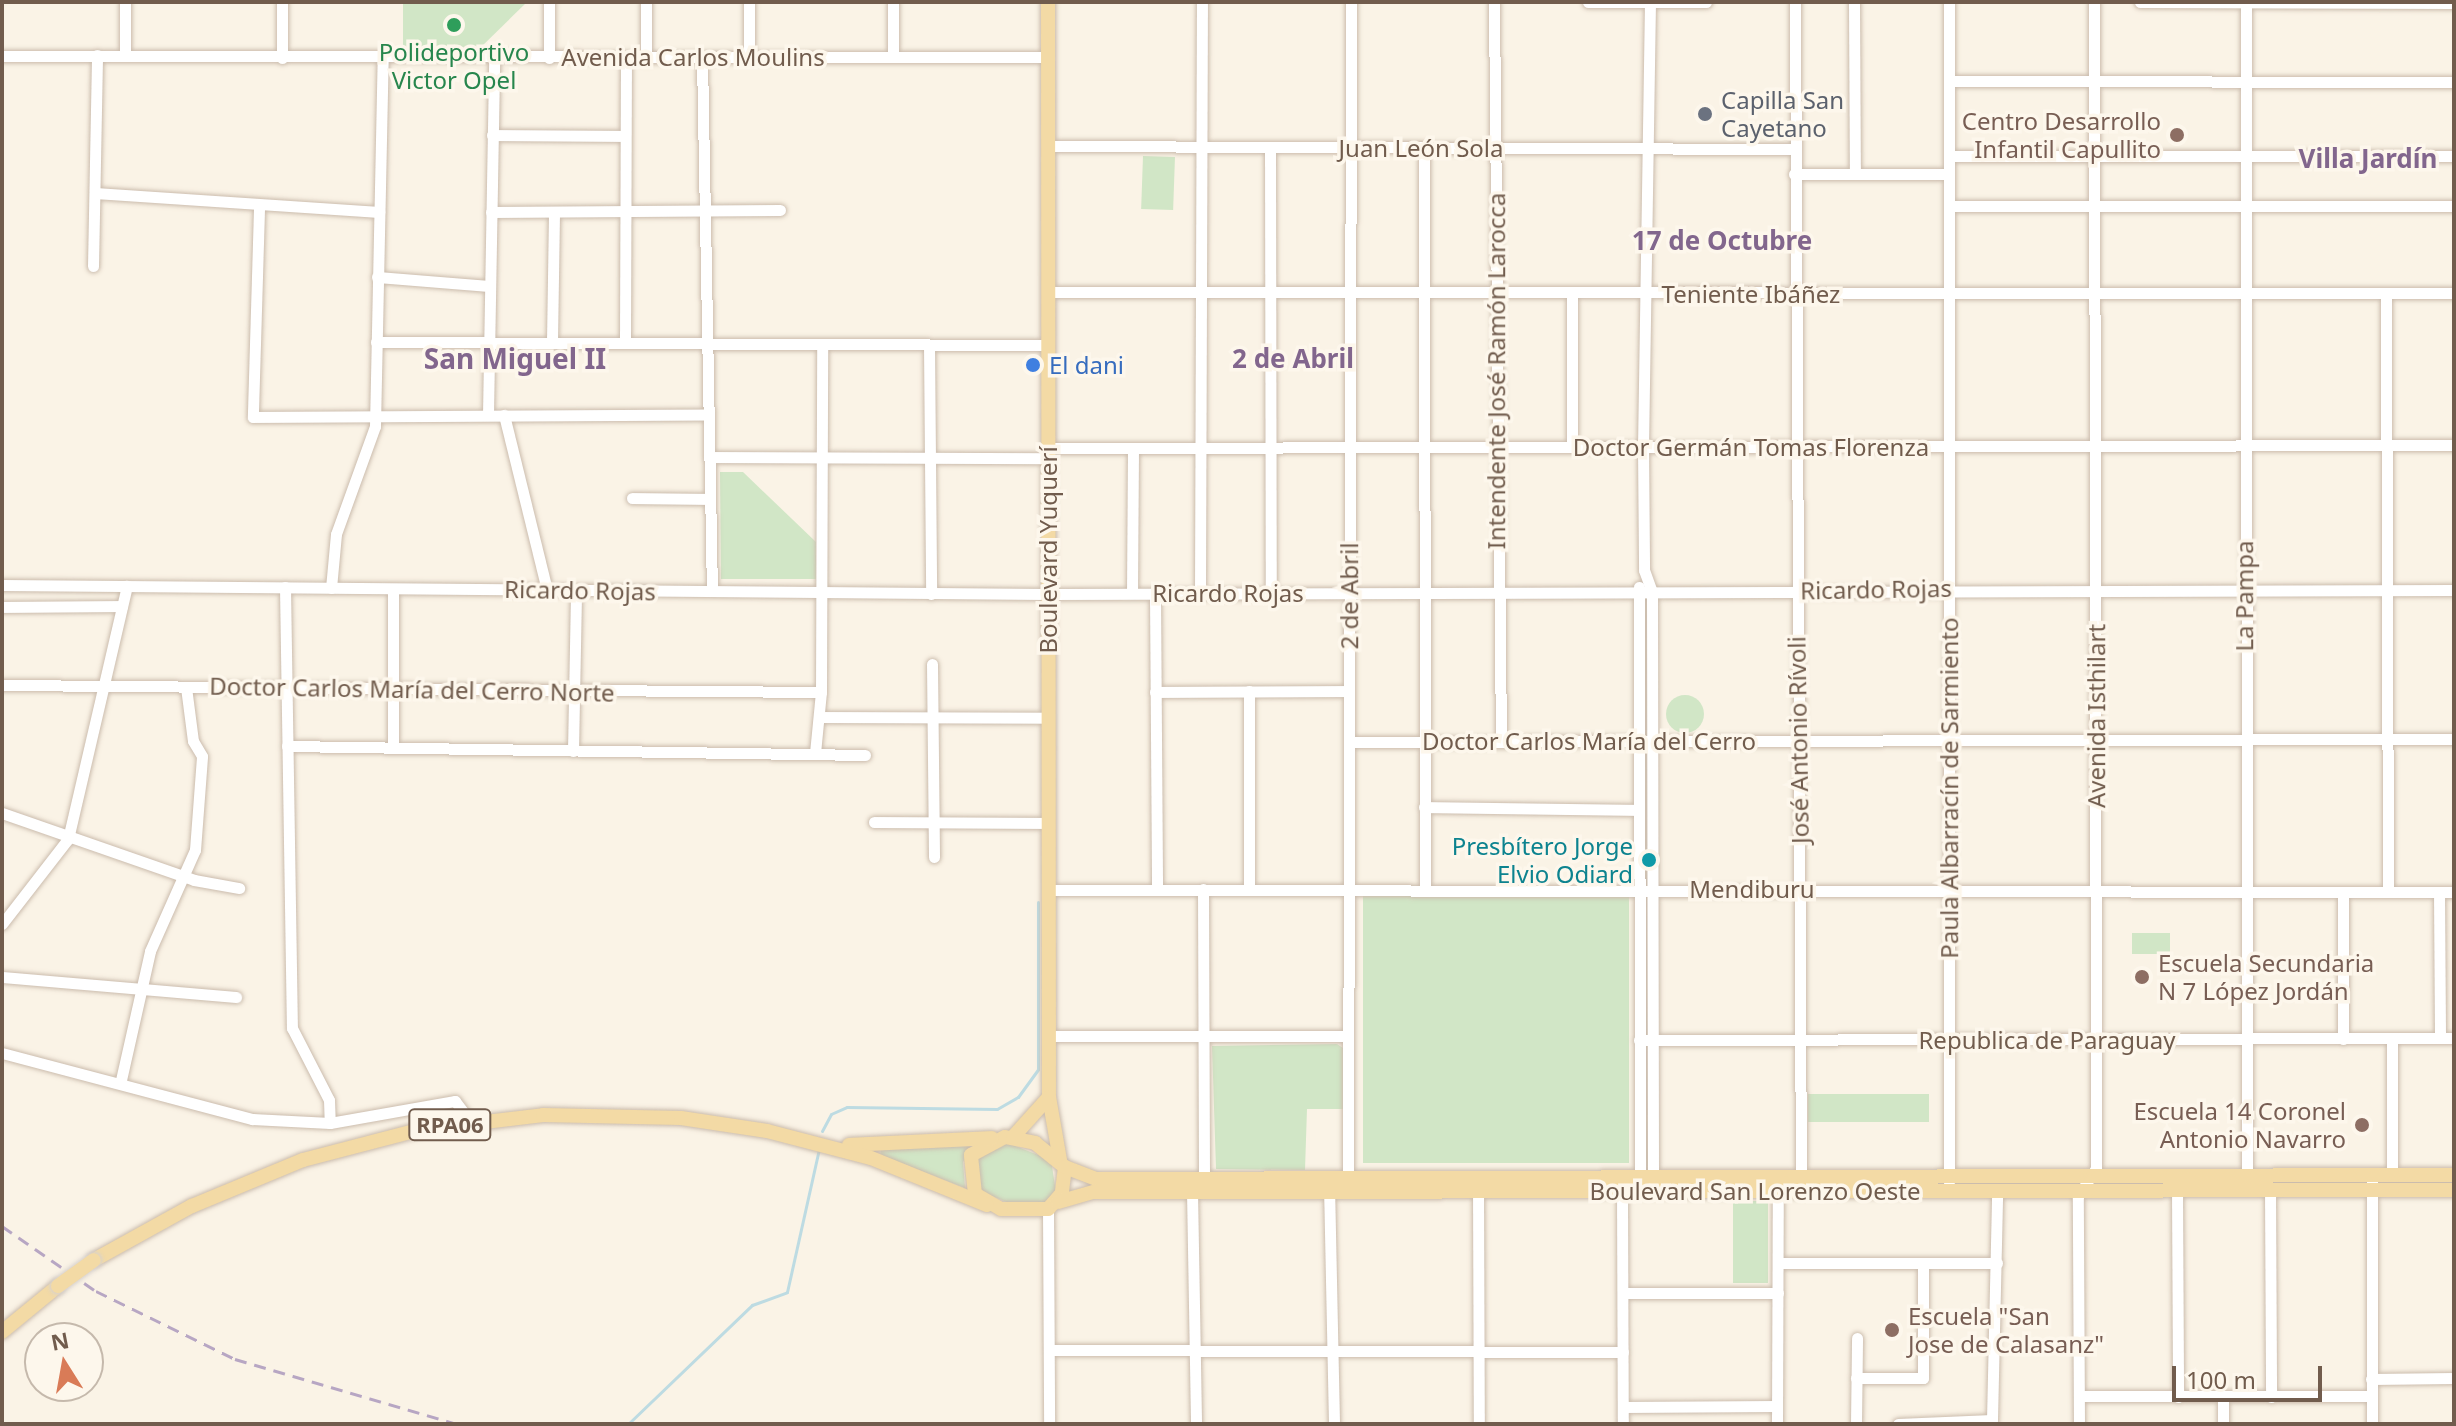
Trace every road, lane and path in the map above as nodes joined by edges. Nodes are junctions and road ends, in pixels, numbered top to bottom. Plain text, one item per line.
1 (125, 2) edge
2 (282, 2) edge
3 (549, 2) edge
4 (646, 2) edge
5 (749, 2) edge
6 (893, 2) edge
7 (1048, 2) edge
8 (1202, 2) edge
9 (1351, 2) edge
10 (1494, 2) edge
11 (1588, 2) edge
12 (1650, 2) edge
13 (1706, 2) edge
14 (1795, 2) edge
15 (1854, 2) edge
16 (1949, 2) edge
17 (2094, 2) edge
18 (2140, 2) edge
19 (2246, 2) edge
20 (2375, 2) edge
21 (2454, 3) edge
22 (97, 55) junction
23 (749, 55) junction
24 (2, 56) edge
25 (125, 56) junction
26 (893, 56) junction
27 (1048, 57) junction
28 (282, 58) junction
29 (494, 58) junction
30 (549, 58) junction
31 (702, 58) junction
32 (383, 59) junction
33 (646, 59) junction
34 (626, 60) junction
35 (1949, 81) junction
36 (2094, 81) junction
37 (2245, 81) junction
38 (2454, 82) edge
39 (492, 135) junction
40 (625, 136) junction
41 (1048, 146) junction
42 (1202, 147) junction
43 (1270, 147) junction
44 (1350, 148) junction
45 (1424, 148) junction
46 (1494, 148) junction
47 (1650, 149) junction
48 (1794, 149) junction
49 (2094, 155) junction
50 (1949, 156) junction
51 (2243, 156) junction
52 (2454, 156) edge
53 (1855, 173) junction
54 (1794, 174) junction
55 (1949, 174) junction
56 (95, 193) junction
57 (2243, 204) junction
58 (2095, 205) junction
59 (1949, 206) junction
60 (2454, 206) edge
61 (259, 209) junction
62 (780, 210) dead end
63 (379, 212) junction
64 (491, 212) junction
65 (554, 212) junction
66 (625, 212) junction
67 (704, 213) junction
68 (93, 266) dead end
69 (377, 277) junction
70 (490, 286) junction
71 (1048, 292) junction
72 (1201, 292) junction
73 (1270, 292) junction
74 (1496, 292) junction
75 (1572, 292) junction
76 (1350, 293) junction
77 (1424, 293) junction
78 (1646, 293) junction
79 (1794, 293) junction
80 (2095, 293) junction
81 (2454, 293) edge
82 (2242, 294) junction
83 (2386, 294) junction
84 (1948, 295) junction
85 (489, 341) junction
86 (552, 341) junction
87 (376, 342) junction
88 (625, 342) junction
89 (705, 343) junction
90 (822, 344) junction
91 (929, 345) junction
92 (1048, 345) junction
93 (488, 414) junction
94 (504, 415) junction
95 (707, 415) junction
96 (375, 418) junction
97 (2095, 445) junction
98 (2243, 445) junction
99 (2388, 445) junction
100 (2454, 445) edge
101 (1201, 447) junction
102 (1270, 447) junction
103 (1498, 447) junction
104 (1572, 447) junction
105 (1643, 447) junction
106 (1795, 447) junction
107 (1949, 447) junction
108 (1133, 448) junction
109 (1349, 448) junction
110 (1424, 448) junction
111 (1048, 453) junction
112 (709, 457) junction
113 (823, 457) junction
114 (930, 458) junction
115 (632, 498) dead end
116 (709, 499) junction
117 (1644, 570) junction
118 (2, 585) edge
119 (127, 586) junction
120 (285, 587) junction
121 (331, 588) junction
122 (1949, 588) junction
123 (393, 589) junction
124 (2096, 589) junction
125 (2387, 589) junction
126 (547, 590) junction
127 (576, 590) junction
128 (1796, 590) junction
129 (2244, 590) junction
130 (2454, 590) edge
131 (712, 591) junction
132 (823, 592) junction
133 (1271, 592) junction
134 (1349, 592) junction
135 (1424, 592) junction
136 (1497, 592) junction
137 (1638, 592) junction
138 (1652, 592) junction
139 (1132, 593) junction
140 (1155, 593) junction
141 (1200, 593) junction
142 (931, 594) junction
143 (1048, 594) junction
144 (122, 606) junction
145 (2, 607) edge
146 (932, 664) dead end
147 (2, 685) edge
148 (103, 685) junction
149 (186, 687) junction
150 (285, 687) junction
151 (392, 689) junction
152 (574, 691) junction
153 (1249, 691) junction
154 (1349, 691) junction
155 (821, 692) junction
156 (1155, 692) junction
157 (819, 717) junction
158 (933, 718) junction
159 (1049, 718) junction
160 (1949, 739) junction
161 (2388, 739) junction
162 (2454, 739) edge
163 (1501, 740) junction
164 (1798, 740) junction
165 (2245, 740) junction
166 (1424, 741) junction
167 (1638, 741) junction
168 (1652, 741) junction
169 (2095, 741) junction
170 (1349, 742) junction
171 (287, 746) junction
172 (393, 748) junction
173 (573, 751) junction
174 (815, 753) junction
175 (865, 755) dead end
176 (1424, 807) junction
177 (1638, 810) junction
178 (2, 813) edge
179 (874, 822) dead end
180 (933, 823) junction
181 (1048, 823) junction
182 (69, 834) junction
183 (934, 857) dead end
184 (183, 875) junction
185 (239, 888) dead end
186 (1249, 888) junction
187 (1637, 888) junction
188 (1652, 888) junction
189 (1157, 889) junction
190 (1203, 889) junction
191 (1348, 889) junction
192 (1425, 889) junction
193 (1799, 889) junction
194 (1049, 890) junction
195 (1950, 890) junction
196 (2095, 890) junction
197 (2245, 892) junction
198 (2343, 892) junction
199 (2388, 892) junction
200 (2439, 892) junction
201 (2454, 892) edge
202 (2, 924) edge
203 (2, 977) edge
204 (144, 991) junction
205 (236, 997) dead end
206 (1049, 1036) junction
207 (1203, 1036) junction
208 (1348, 1036) junction
209 (2440, 1038) junction
210 (2454, 1038) edge
211 (2343, 1039) junction
212 (2392, 1039) junction
213 (1639, 1040) junction
214 (1653, 1040) junction
215 (1949, 1040) junction
216 (2095, 1040) junction
217 (2246, 1040) junction
218 (1799, 1041) junction
219 (2, 1053) edge
220 (121, 1080) junction
221 (1049, 1097) junction
222 (471, 1122) junction
223 (330, 1123) junction
224 (1013, 1137) junction
225 (992, 1138) junction
226 (830, 1145) junction
227 (1062, 1164) junction
228 (2392, 1174) junction
229 (2093, 1175) junction
230 (2247, 1175) junction
231 (2454, 1175) edge
232 (1204, 1179) junction
233 (2372, 1182) junction
234 (1647, 1183) junction
235 (1778, 1183) junction
236 (1801, 1183) junction
237 (1949, 1183) junction
238 (1329, 1184) junction
239 (1348, 1184) junction
240 (1478, 1184) junction
241 (2082, 1190) junction
242 (2177, 1190) junction
243 (2247, 1190) junction
244 (2270, 1190) junction
245 (2454, 1190) edge
246 (1192, 1191) junction
247 (1622, 1191) junction
248 (1997, 1191) junction
249 (987, 1205) junction
250 (1053, 1205) junction
251 (1778, 1263) junction
252 (1997, 1263) junction
253 (1923, 1264) junction
254 (1623, 1293) junction
255 (1778, 1293) junction
256 (2, 1332) edge
257 (1857, 1338) dead end
258 (1195, 1349) junction
259 (1049, 1350) junction
260 (1330, 1351) junction
261 (1478, 1352) junction
262 (1623, 1352) junction
263 (1856, 1378) junction
264 (2454, 1378) edge
265 (2371, 1379) junction
266 (2079, 1396) junction
267 (2372, 1396) junction
268 (2178, 1397) junction
269 (2223, 1397) junction
270 (2271, 1397) junction
271 (1777, 1406) junction
272 (1623, 1407) junction
273 (1049, 1424) edge
274 (1196, 1424) edge
275 (1334, 1424) edge
276 (1479, 1424) edge
277 (1623, 1424) edge
278 (1777, 1424) edge
279 (1856, 1424) edge
280 (1898, 1424) edge
281 (1986, 1424) edge
282 (2079, 1424) edge
283 (2223, 1424) edge
284 (2372, 1424) edge

1 - 25 street
2 - 28 street
3 - 30 street
4 - 33 street
5 - 23 street
6 - 26 street
7 - 27 main road, Boulevard Yuquerí
8 - 42 street
9 - 44 street, 2 de Abril
10 - 46 street, Intendente José Ramón Larocca
11 - 12 street
12 - 13 street
12 - 47 street
14 - 48 street, José Antonio Rívoli
15 - 53 street
16 - 35 street, Paula Albarracín de Sarmiento
17 - 36 street, Avenida Isthilart
18 - 19 street
19 - 20 street
19 - 37 street, La Pampa
20 - 21 street
22 - 24 street, Avenida Carlos Moulins
22 - 25 street, Avenida Carlos Moulins
22 - 56 street
23 - 26 street, Avenida Carlos Moulins
23 - 31 street, Avenida Carlos Moulins
25 - 28 street, Avenida Carlos Moulins
26 - 27 street, Avenida Carlos Moulins
27 - 41 main road, Boulevard Yuquerí
28 - 32 street, Avenida Carlos Moulins
29 - 30 street, Avenida Carlos Moulins
29 - 32 street, Avenida Carlos Moulins
29 - 39 street
30 - 34 street, Avenida Carlos Moulins
31 - 33 street, Avenida Carlos Moulins
31 - 67 street
32 - 63 street
33 - 34 street, Avenida Carlos Moulins
34 - 40 street
35 - 36 street
35 - 50 street, Paula Albarracín de Sarmiento
36 - 37 street
36 - 49 street, Avenida Isthilart
37 - 38 street
37 - 51 street, La Pampa
39 - 40 street
39 - 64 street
40 - 66 street
41 - 42 street, Juan León Sola
41 - 71 main road, Boulevard Yuquerí
42 - 43 street, Juan León Sola
42 - 72 street
43 - 44 street, Juan León Sola
43 - 73 street
44 - 45 street, Juan León Sola
44 - 76 street, 2 de Abril
45 - 46 street, Juan León Sola
45 - 77 street
46 - 47 street, Juan León Sola
46 - 74 street, Intendente José Ramón Larocca
47 - 48 street, Juan León Sola
47 - 78 street
48 - 54 street, José Antonio Rívoli
49 - 50 street
49 - 51 street
49 - 58 street, Avenida Isthilart
50 - 55 street, Paula Albarracín de Sarmiento
51 - 52 street
51 - 57 street, La Pampa
53 - 54 street
53 - 55 street
54 - 79 street, José Antonio Rívoli
55 - 59 street, Paula Albarracín de Sarmiento
56 - 61 street
56 - 68 street
57 - 58 street
57 - 60 street
57 - 82 street, La Pampa
58 - 59 street
58 - 80 street, Avenida Isthilart
59 - 84 street, Paula Albarracín de Sarmiento
61 - 63 street
61 - 96 street
62 - 67 street
63 - 69 street
64 - 65 street
64 - 70 street
65 - 66 street
65 - 86 street
66 - 67 street
66 - 88 street
67 - 89 street
69 - 70 street
69 - 87 street
70 - 85 street
71 - 72 street, Teniente Ibáñez
71 - 92 main road, Boulevard Yuquerí
72 - 73 street, Teniente Ibáñez
72 - 101 street
73 - 76 street, Teniente Ibáñez
73 - 102 street
74 - 75 street, Teniente Ibáñez
74 - 77 street, Teniente Ibáñez
74 - 103 street, Intendente José Ramón Larocca
75 - 78 street, Teniente Ibáñez
75 - 104 street
76 - 77 street, Teniente Ibáñez
76 - 109 street, 2 de Abril
77 - 110 street
78 - 79 street, Teniente Ibáñez
78 - 105 street
79 - 84 street, Teniente Ibáñez
79 - 106 street, José Antonio Rívoli
80 - 82 street, Teniente Ibáñez
80 - 84 street, Teniente Ibáñez
80 - 97 street, Avenida Isthilart
81 - 83 street, Teniente Ibáñez
82 - 83 street, Teniente Ibáñez
82 - 98 street, La Pampa
83 - 99 street
84 - 107 street, Paula Albarracín de Sarmiento
85 - 86 street
85 - 87 street
85 - 93 street
86 - 88 street
87 - 96 street
88 - 89 street
89 - 90 street
89 - 95 street
90 - 91 street
90 - 113 street
91 - 92 street
91 - 114 street
92 - 111 main road, Boulevard Yuquerí
93 - 94 street
93 - 96 street
94 - 95 street
94 - 126 street
95 - 112 street
96 - 121 street
97 - 98 street, Doctor Germán Tomas Florenza
97 - 107 street, Doctor Germán Tomas Florenza
97 - 124 street, Avenida Isthilart
98 - 99 street, Doctor Germán Tomas Florenza
98 - 129 street, La Pampa
99 - 100 street, Doctor Germán Tomas Florenza
99 - 125 street
101 - 102 street, Doctor Germán Tomas Florenza
101 - 108 street, Doctor Germán Tomas Florenza
101 - 141 street
102 - 109 street, Doctor Germán Tomas Florenza
102 - 133 street
103 - 104 street, Doctor Germán Tomas Florenza
103 - 110 street, Doctor Germán Tomas Florenza
103 - 136 street, Intendente José Ramón Larocca
104 - 105 street, Doctor Germán Tomas Florenza
105 - 106 street, Doctor Germán Tomas Florenza
105 - 117 street
106 - 107 street, Doctor Germán Tomas Florenza
106 - 128 street, José Antonio Rívoli
107 - 122 street, Paula Albarracín de Sarmiento
108 - 111 street, Doctor Germán Tomas Florenza
108 - 139 street
109 - 110 street, Doctor Germán Tomas Florenza
109 - 134 street, 2 de Abril
110 - 135 street
111 - 114 street, Doctor Germán Tomas Florenza
111 - 143 main road, Boulevard Yuquerí
112 - 113 street, Doctor Germán Tomas Florenza
112 - 116 street
113 - 114 street, Doctor Germán Tomas Florenza
113 - 132 street
114 - 142 street
115 - 116 street
116 - 131 street
117 - 137 street
117 - 138 street
118 - 119 street, Ricardo Rojas
119 - 120 street, Ricardo Rojas
119 - 144 street
120 - 121 street, Ricardo Rojas
120 - 150 street
121 - 123 street, Ricardo Rojas
122 - 124 street, Ricardo Rojas
122 - 128 street, Ricardo Rojas
122 - 160 street, Paula Albarracín de Sarmiento
123 - 126 street, Ricardo Rojas
123 - 151 street
124 - 129 street, Ricardo Rojas
124 - 169 street, Avenida Isthilart
125 - 129 street, Ricardo Rojas
125 - 130 street, Ricardo Rojas
125 - 161 street
126 - 127 street, Ricardo Rojas
127 - 131 street, Ricardo Rojas
127 - 152 street
128 - 138 street, Ricardo Rojas
128 - 164 street, José Antonio Rívoli
129 - 165 street, La Pampa
131 - 132 street, Ricardo Rojas
132 - 142 street, Ricardo Rojas
132 - 155 street
133 - 134 street, Ricardo Rojas
133 - 141 street, Ricardo Rojas
134 - 135 street, Ricardo Rojas
134 - 154 street, 2 de Abril
135 - 136 street, Ricardo Rojas
135 - 166 street
136 - 137 street, Ricardo Rojas
136 - 163 street, Intendente José Ramón Larocca
137 - 138 street, Ricardo Rojas
137 - 167 street
138 - 168 street
139 - 140 street, Ricardo Rojas
139 - 143 street, Ricardo Rojas
140 - 141 street, Ricardo Rojas
140 - 156 street
142 - 143 street, Ricardo Rojas
143 - 159 main road, Boulevard Yuquerí
144 - 145 street
144 - 148 street
146 - 158 street
147 - 148 street, Doctor Carlos María del Cerro Norte
148 - 149 street, Doctor Carlos María del Cerro Norte
148 - 182 street
149 - 150 street, Doctor Carlos María del Cerro Norte
149 - 184 street
150 - 151 street, Doctor Carlos María del Cerro Norte
150 - 171 street
151 - 152 street, Doctor Carlos María del Cerro Norte
151 - 172 street
152 - 155 street, Doctor Carlos María del Cerro Norte
152 - 173 street
153 - 154 street
153 - 156 street
153 - 186 street
154 - 170 street, 2 de Abril
155 - 157 street
156 - 189 street
157 - 158 street
157 - 174 street
158 - 159 street
158 - 180 street
159 - 181 main road, Boulevard Yuquerí
160 - 164 street, Doctor Carlos María del Cerro
160 - 169 street, Doctor Carlos María del Cerro
160 - 195 street, Paula Albarracín de Sarmiento
161 - 162 street, Doctor Carlos María del Cerro
161 - 165 street, Doctor Carlos María del Cerro
161 - 199 street
163 - 166 street, Doctor Carlos María del Cerro
163 - 167 street, Doctor Carlos María del Cerro
164 - 168 street, Doctor Carlos María del Cerro
164 - 193 street, José Antonio Rívoli
165 - 169 street, Doctor Carlos María del Cerro
165 - 197 street, La Pampa
166 - 170 street, Doctor Carlos María del Cerro
166 - 176 street
167 - 168 street, Doctor Carlos María del Cerro
167 - 177 street
168 - 188 street
169 - 196 street, Avenida Isthilart
170 - 191 street, 2 de Abril
171 - 172 street
171 - 223 street
172 - 173 street
173 - 174 street
174 - 175 street
176 - 177 street
176 - 192 street
177 - 187 street
178 - 182 street
179 - 180 street
180 - 181 street
180 - 183 street
181 - 194 main road, Boulevard Yuquerí
182 - 184 street
182 - 202 street
184 - 185 street
184 - 204 street
186 - 190 street, Mendiburu
186 - 191 street, Mendiburu
187 - 188 street, Mendiburu
187 - 192 street, Mendiburu
187 - 213 street
188 - 193 street, Mendiburu
188 - 214 street
189 - 190 street, Mendiburu
189 - 194 street, Mendiburu
190 - 207 street
191 - 192 street, Mendiburu
191 - 208 street, 2 de Abril
193 - 195 street, Mendiburu
193 - 218 street, José Antonio Rívoli
194 - 206 main road, Boulevard Yuquerí
195 - 196 street, Mendiburu
195 - 215 street, Paula Albarracín de Sarmiento
196 - 197 street, Mendiburu
196 - 216 street, Avenida Isthilart
197 - 198 street, Mendiburu
197 - 217 street, La Pampa
198 - 199 street, Mendiburu
198 - 211 street
199 - 200 street, Mendiburu
200 - 201 street, Mendiburu
200 - 209 street
203 - 204 street
204 - 205 street
204 - 220 street
206 - 207 street
206 - 221 main road, Boulevard Yuquerí
207 - 208 street
207 - 232 street
208 - 239 street, 2 de Abril
209 - 210 street, Republica de Paraguay
209 - 212 street, Republica de Paraguay
211 - 212 street, Republica de Paraguay
211 - 217 street, Republica de Paraguay
212 - 228 street
213 - 214 street, Republica de Paraguay
213 - 234 street
214 - 218 street, Republica de Paraguay
214 - 234 street
215 - 216 street, Republica de Paraguay
215 - 218 street, Republica de Paraguay
215 - 237 street, Paula Albarracín de Sarmiento
216 - 217 street, Republica de Paraguay
216 - 229 street, Avenida Isthilart
217 - 230 street, La Pampa
218 - 236 street, José Antonio Rívoli
219 - 220 street
220 - 223 street
221 - 224 main road
221 - 227 main road, Boulevard Yuquerí
222 - 223 street
222 - 226 main road, RPA06
222 - 256 main road, RPA06, bridge
224 - 225 main road, RPA06
224 - 227 main road, RPA06
225 - 226 main road, RPA06
225 - 249 main road
226 - 249 main road, RPA06
227 - 232 main road, Boulevard San Lorenzo Oeste
227 - 250 main road
228 - 231 main road, Boulevard San Lorenzo Oeste
228 - 233 main road, Boulevard San Lorenzo Oeste
229 - 230 main road, Boulevard San Lorenzo Oeste
229 - 237 main road, Boulevard San Lorenzo Oeste
229 - 241 street
230 - 233 main road, Boulevard San Lorenzo Oeste
230 - 243 street, La Pampa
232 - 238 main road, Boulevard San Lorenzo Oeste
233 - 244 main road, Boulevard San Lorenzo Oeste
233 - 245 main road, Boulevard San Lorenzo Oeste
233 - 265 street
234 - 235 main road, Boulevard San Lorenzo Oeste
234 - 240 main road, Boulevard San Lorenzo Oeste
234 - 247 main road, Boulevard San Lorenzo Oeste
235 - 236 main road, Boulevard San Lorenzo Oeste
235 - 251 street
236 - 237 main road, Boulevard San Lorenzo Oeste
237 - 248 main road, Boulevard San Lorenzo Oeste
238 - 239 main road, Boulevard San Lorenzo Oeste
238 - 246 main road, Boulevard San Lorenzo Oeste
238 - 260 street
239 - 240 main road, Boulevard San Lorenzo Oeste
240 - 247 main road, Boulevard San Lorenzo Oeste
240 - 261 street
241 - 242 main road, Boulevard San Lorenzo Oeste
241 - 248 main road, Boulevard San Lorenzo Oeste
241 - 266 street
242 - 243 main road, Boulevard San Lorenzo Oeste
242 - 268 street
243 - 244 main road, Boulevard San Lorenzo Oeste
244 - 270 street
246 - 250 main road, Boulevard San Lorenzo Oeste
246 - 258 street
247 - 254 street
248 - 252 street
249 - 250 main road, RPA06
250 - 259 street
251 - 253 street
251 - 255 street
252 - 253 street
252 - 281 street
253 - 263 street
254 - 255 street
254 - 262 street
255 - 271 street
257 - 263 street
258 - 259 street
258 - 260 street
258 - 274 street
259 - 273 street
260 - 261 street
260 - 275 street
261 - 262 street
261 - 276 street
262 - 272 street
263 - 279 street
264 - 265 street
265 - 267 street
266 - 268 street
266 - 282 street
267 - 270 street
267 - 284 street
268 - 269 street
269 - 270 street
269 - 283 street
271 - 272 street
271 - 278 street
272 - 277 street
280 - 281 street

